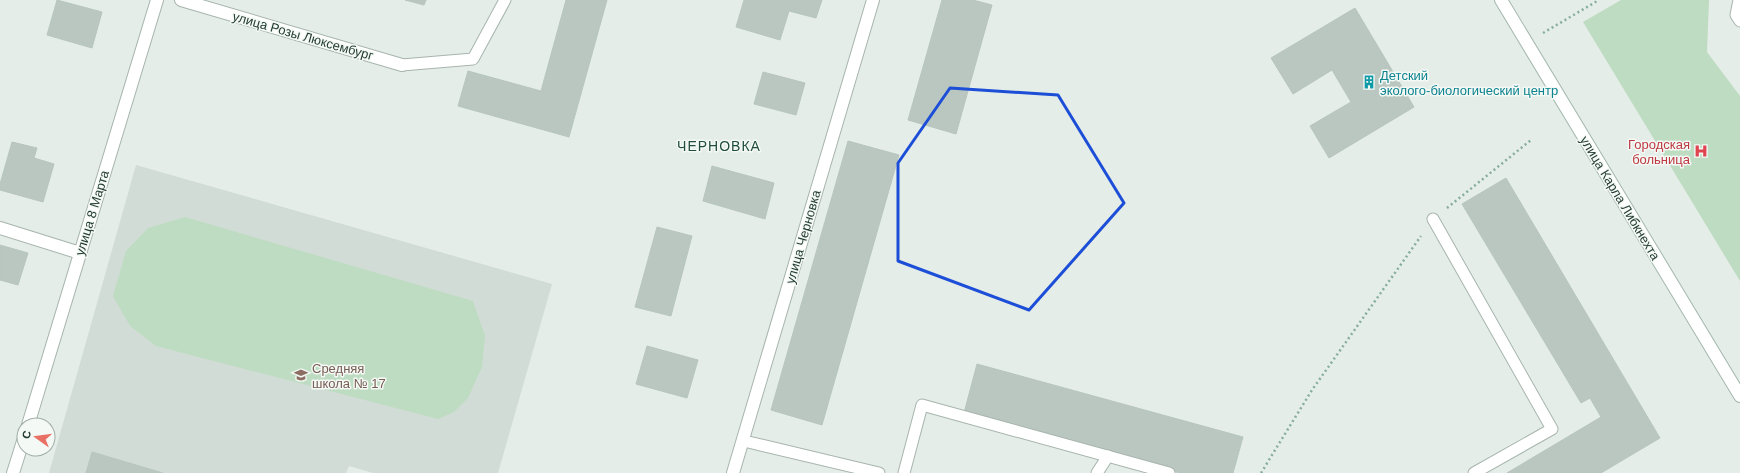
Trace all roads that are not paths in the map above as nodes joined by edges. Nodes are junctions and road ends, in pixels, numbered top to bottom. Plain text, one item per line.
1 (157, 0) edge
2 (181, 0) edge
3 (505, 0) edge
4 (873, 0) edge
5 (1501, 0) edge
6 (1739, 0) edge
7 (1740, 21) edge
8 (402, 65) joint
9 (1433, 219) road end
10 (0, 228) edge
11 (80, 253) junction
12 (1740, 396) edge
13 (30, 417) edge
14 (744, 441) junction
15 (1108, 456) junction
16 (18, 457) edge
17 (13, 473) edge
18 (733, 473) edge
19 (879, 473) edge
20 (904, 473) edge
21 (1098, 473) edge
22 (1169, 473) edge
23 (1474, 473) edge

1 - 11 street, улица 8 Марта
2 - 8 street, улица Розы Люксембург
3 - 8 lane
4 - 14 street, улица Черновка
5 - 12 street, улица Карла Либкнехта
6 - 7 lane
9 - 23 lane
10 - 11 street
11 - 13 street, улица 8 Марта
14 - 18 street, улица Черновка
14 - 19 lane
15 - 20 lane
15 - 21 lane
15 - 22 lane
16 - 17 street

